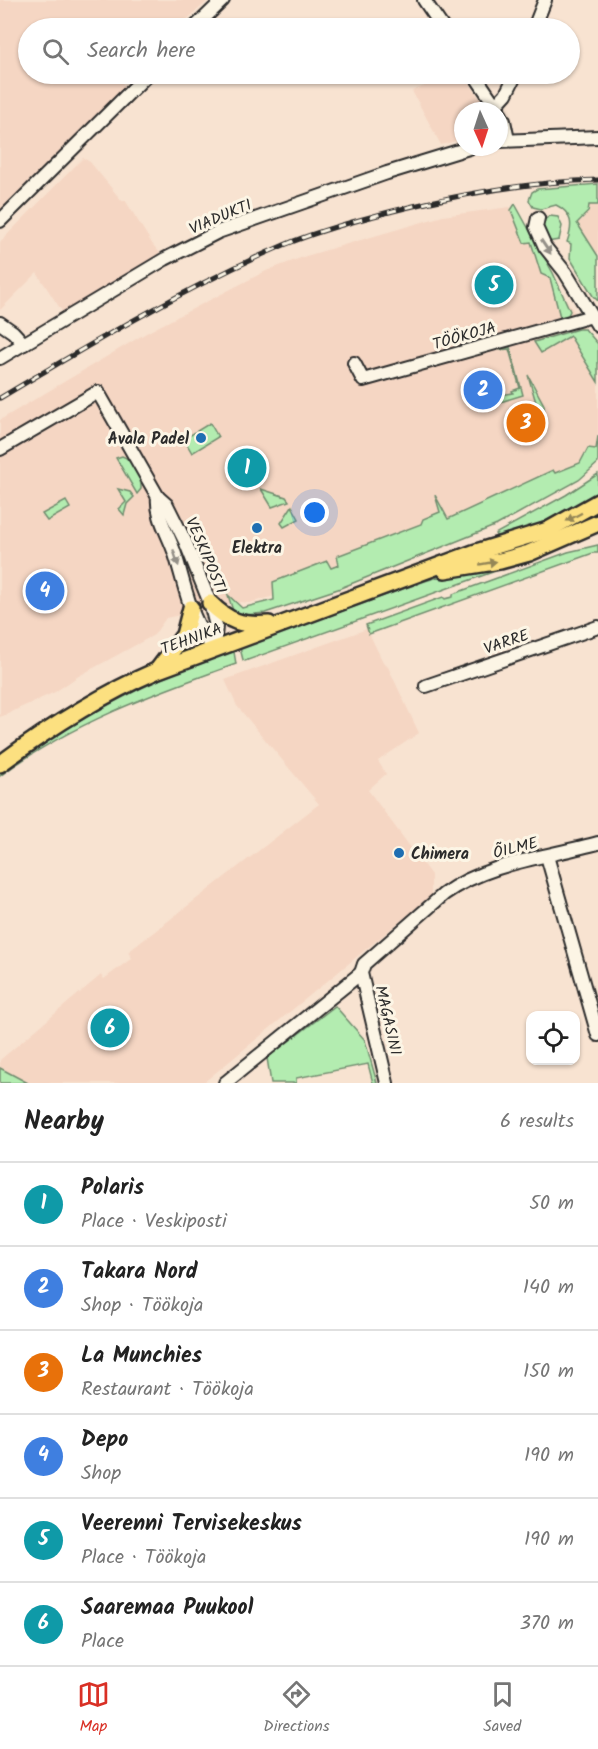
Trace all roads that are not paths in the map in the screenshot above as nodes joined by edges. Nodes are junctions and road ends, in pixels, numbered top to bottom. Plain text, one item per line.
1 (223, 0) edge
2 (424, 0) edge
3 (545, 0) edge
4 (204, 18) edge
5 (436, 18) edge
6 (538, 18) edge
7 (138, 84) edge
8 (481, 84) edge
9 (511, 84) edge
10 (493, 102) edge
11 (502, 102) edge
12 (598, 137) edge
13 (508, 141) edge
14 (454, 153) edge
15 (538, 218) dead end
16 (0, 221) edge
17 (595, 321) edge
18 (0, 323) edge
19 (24, 344) junction
20 (0, 358) edge
21 (354, 363) dead end
22 (0, 449) edge
23 (158, 497) junction
24 (598, 502) edge
25 (598, 523) edge
26 (410, 577) junction
27 (210, 603) junction
28 (191, 609) junction
29 (284, 623) junction
30 (598, 627) edge
31 (214, 648) junction
32 (156, 671) junction
33 (426, 686) dead end
34 (0, 764) edge
35 (598, 843) edge
36 (547, 856) junction
37 (444, 894) joint
38 (361, 973) junction
39 (593, 992) edge
40 (598, 1035) edge
41 (225, 1083) edge
42 (387, 1083) edge

1 - 4 street
2 - 5 street
3 - 6 street
7 - 16 street
8 - 10 street
9 - 11 street
12 - 13 street
14 - 19 street, VIADUKTI
15 -> 17 street
17 - 21 street, TÖÖKOJA
18 - 19 street
19 - 20 street, VIADUKTI
22 - 23 street, VESKIPOSTI
23 - 27 street, VESKIPOSTI
23 -> 28 street, VESKIPOSTI
24 -> 26 main road, TEHNIKA
26 -> 25 main road, TEHNIKA
26 - 29 main road, TEHNIKA
27 - 29 main road
27 - 31 street, VESKIPOSTI
28 - 31 street, VESKIPOSTI
28 - 32 main road
29 - 31 main road, TEHNIKA
30 - 33 street, VARRE
31 - 32 main road, TEHNIKA
32 - 34 main road, TEHNIKA
35 - 36 street, ÕILME
36 - 37 street, ÕILME
36 - 39 street
37 - 38 street, MAGASINI
38 - 41 street
38 - 42 street, MAGASINI
39 - 40 street

